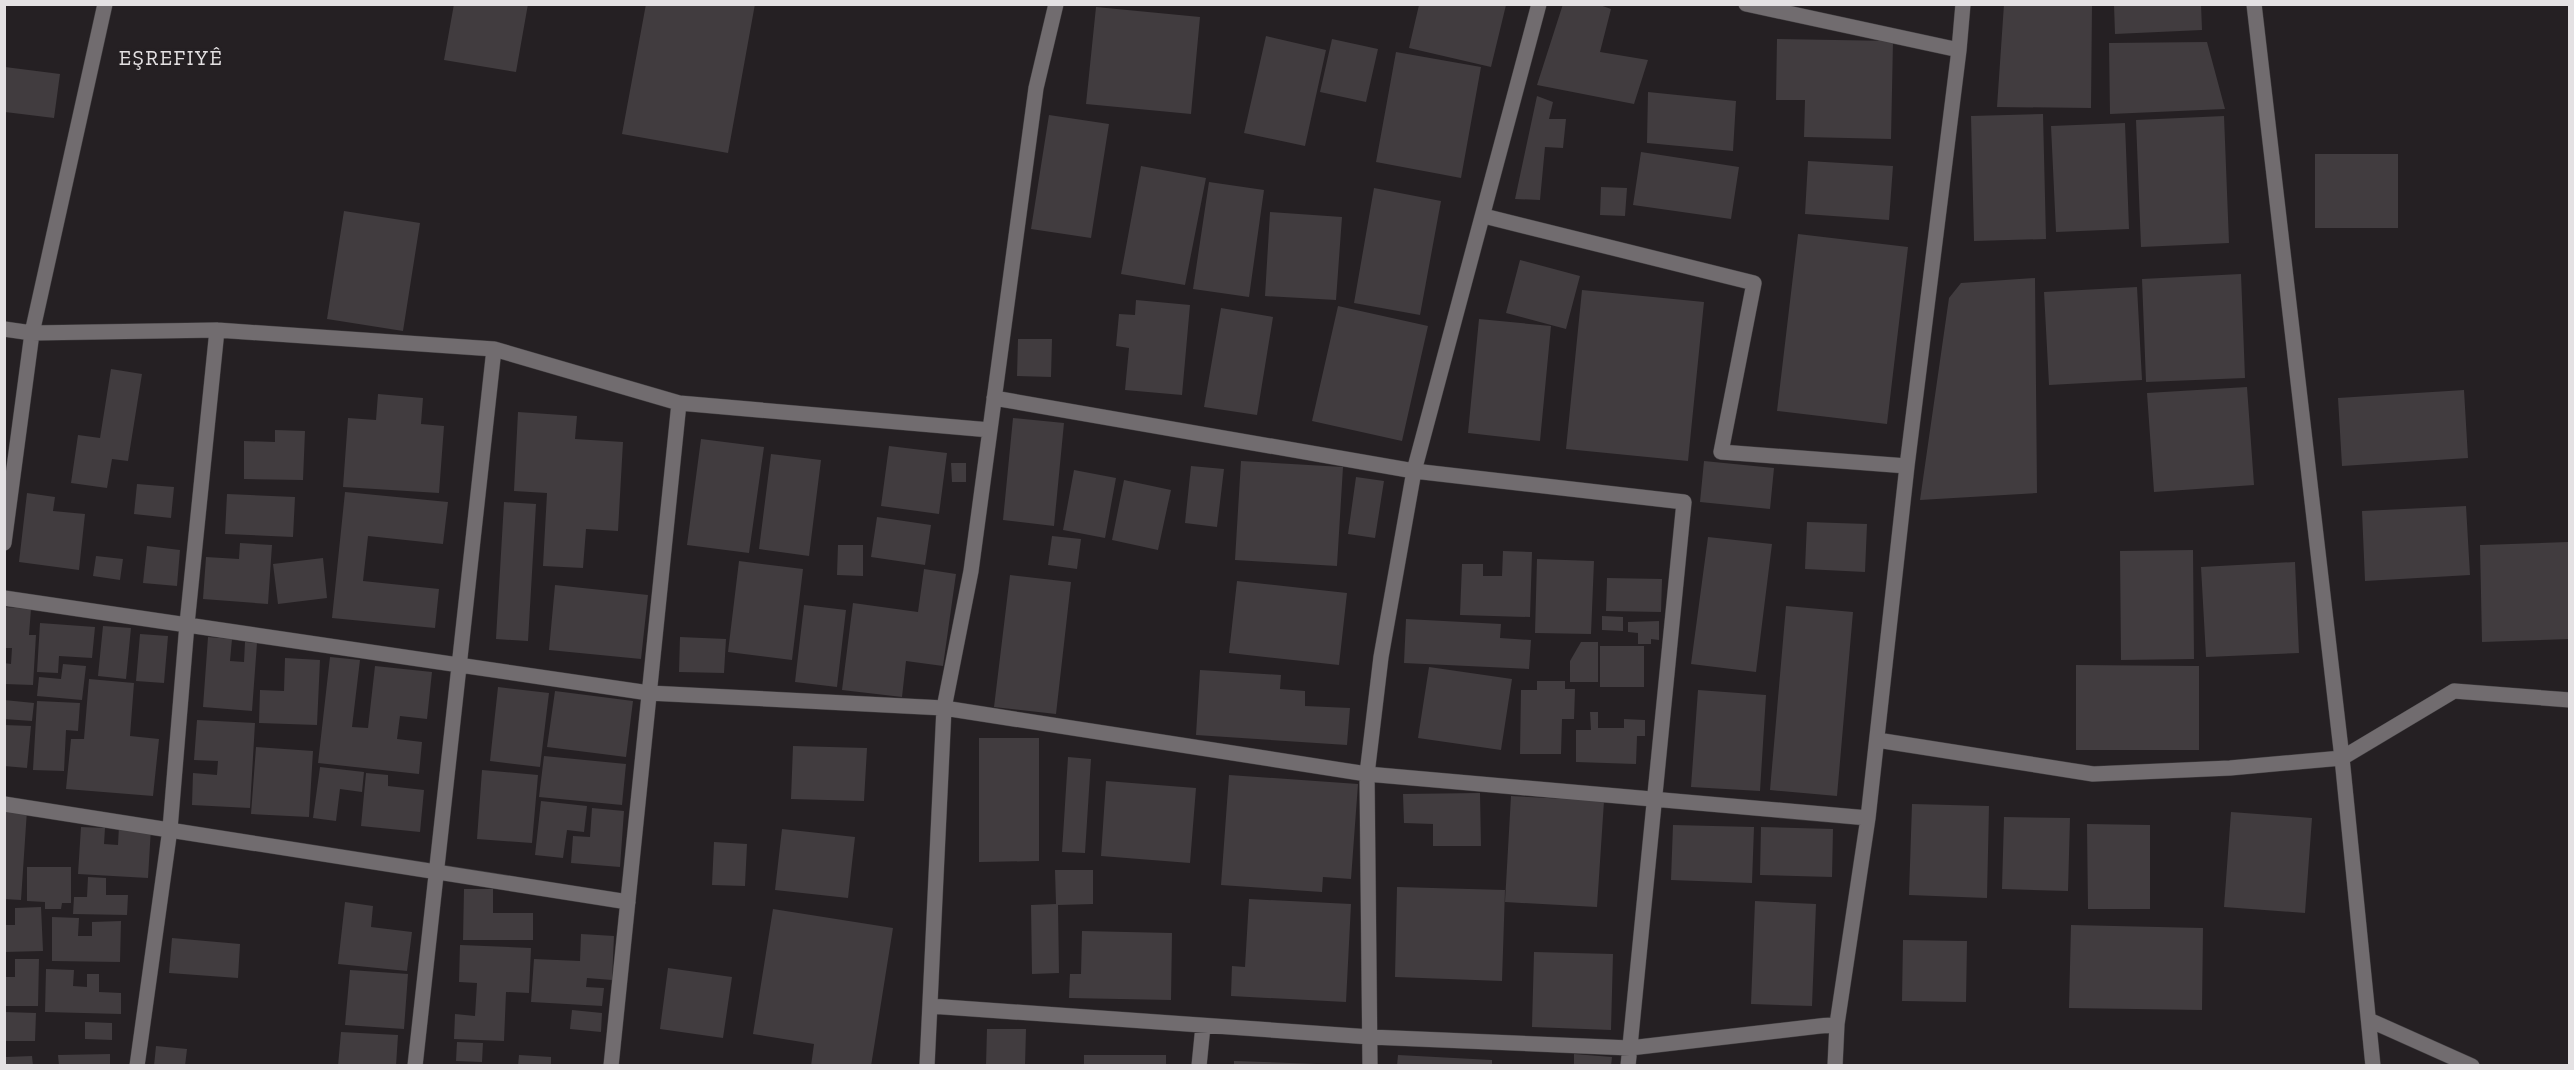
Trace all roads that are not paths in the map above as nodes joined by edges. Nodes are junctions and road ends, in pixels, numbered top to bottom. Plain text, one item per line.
1 (99, 4) edge
2 (1056, 4) edge
3 (1539, 4) edge
4 (1746, 4) edge
5 (1963, 4) edge
6 (2254, 4) edge
7 (105, 5) edge
8 (1959, 50) junction
9 (1484, 216) junction
10 (4, 329) edge
11 (217, 330) junction
12 (32, 333) junction
13 (494, 349) junction
14 (994, 398) junction
15 (679, 403) junction
16 (990, 430) junction
17 (1907, 466) junction
18 (1414, 471) junction
19 (4, 543) edge
20 (4, 597) edge
21 (187, 624) junction
22 (458, 664) junction
23 (649, 693) junction
24 (2570, 700) edge
25 (944, 708) junction
26 (1877, 740) junction
27 (2342, 758) junction
28 (1367, 774) junction
29 (1655, 800) junction
30 (4, 804) edge
31 (1869, 818) junction
32 (170, 829) junction
33 (435, 872) junction
34 (628, 902) junction
35 (930, 1006) junction
36 (2369, 1020) junction
37 (1837, 1024) junction
38 (1203, 1026) junction
39 (1370, 1038) junction
40 (926, 1046) junction
41 (1630, 1048) junction
42 (137, 1065) edge
43 (415, 1065) edge
44 (611, 1065) edge
45 (920, 1065) edge
46 (927, 1065) edge
47 (1199, 1065) edge
48 (1370, 1065) edge
49 (1628, 1065) edge
50 (1835, 1065) edge
51 (2373, 1065) edge
52 (2472, 1065) edge

1 - 7 street
2 - 14 street
3 - 9 street
4 - 8 street
5 - 8 street
6 - 27 street
7 - 12 street
8 - 17 street
9 - 17 street
9 - 18 street
10 - 12 street
11 - 12 street
11 - 13 street
11 - 21 street
12 - 19 street
13 - 15 street
13 - 22 street
14 - 16 street
14 - 18 street
15 - 16 street
15 - 23 street
16 - 25 street
17 - 26 street
18 - 28 street
18 - 29 street
20 - 21 street
21 - 22 street
21 - 32 street
22 - 23 street
22 - 33 street
23 - 25 street
23 - 34 street
24 - 27 street
25 - 28 street
25 - 35 street
26 - 27 street
26 - 31 street
27 - 36 street
28 - 29 street
28 - 39 street
29 - 31 street
29 - 41 street
30 - 32 street
31 - 37 street
32 - 33 street
32 - 42 street
33 - 34 street
33 - 43 street
34 - 44 street
35 - 38 street
35 - 40 street
36 - 51 street
36 - 52 street
37 - 41 street
37 - 50 street
38 - 39 street
38 - 47 street
39 - 41 street
39 - 48 street
40 - 45 street
40 - 46 street
41 - 49 street

